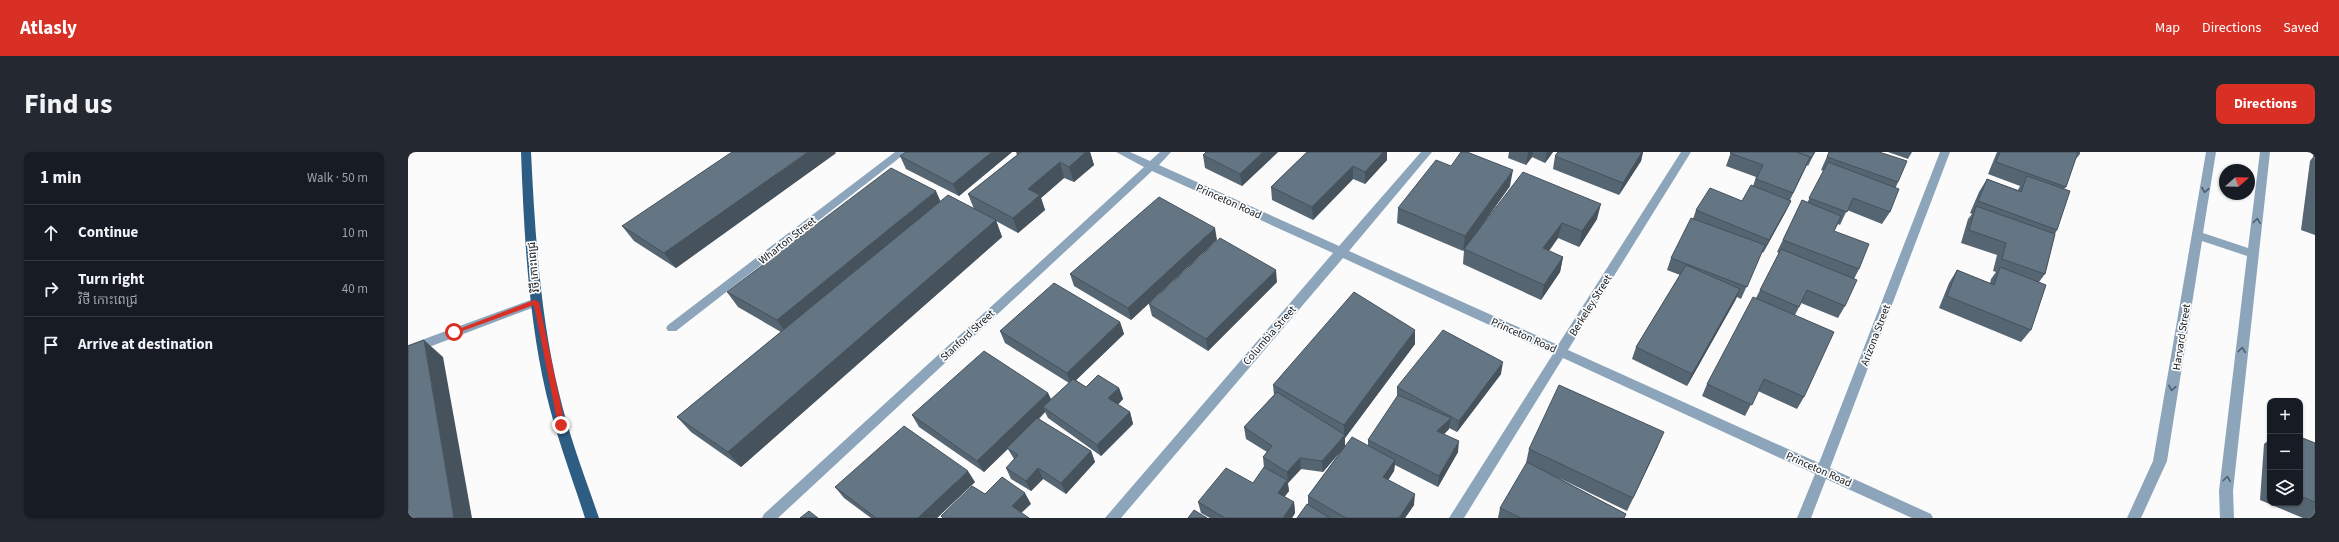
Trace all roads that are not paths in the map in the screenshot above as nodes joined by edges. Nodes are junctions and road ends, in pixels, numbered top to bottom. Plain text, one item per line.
1 (526, 152) edge
2 (902, 152) edge
3 (1121, 152) edge
4 (1166, 152) edge
5 (1427, 152) edge
6 (1686, 152) edge
7 (1945, 152) edge
8 (2211, 152) edge
9 (2265, 152) edge
10 (1151, 166) junction
11 (2198, 235) junction
12 (1341, 252) junction
13 (2253, 254) junction
14 (536, 302) junction
15 (672, 328) dead end
16 (408, 350) edge
17 (1561, 352) junction
18 (1822, 471) junction
19 (592, 518) edge
20 (768, 518) edge
21 (1112, 518) edge
22 (1456, 518) edge
23 (1804, 518) edge
24 (1926, 518) edge
25 (2134, 518) edge
26 (2227, 518) edge

1 - 14 main road, វិថី កោះពេជ្រ
2 - 15 street, Wharton Street
3 - 10 street, Princeton Road
4 - 10 street, Stanford Street
5 - 12 street, Columbia Street
6 - 17 street, Berkeley Street
7 - 18 street, Arizona Street
8 -> 11 street, Harvard Street
13 -> 9 street
10 - 12 street, Princeton Road
10 - 20 street, Stanford Street
11 - 13 street
11 -> 25 street, Harvard Street
12 - 17 street, Princeton Road
12 - 21 street, Columbia Street
26 -> 13 street
14 - 16 street
14 - 19 main road, វិថី កោះពេជ្រ
17 - 18 street, Princeton Road
17 - 22 street, Berkeley Street
18 - 23 street, Arizona Street
18 - 24 street, Princeton Road

